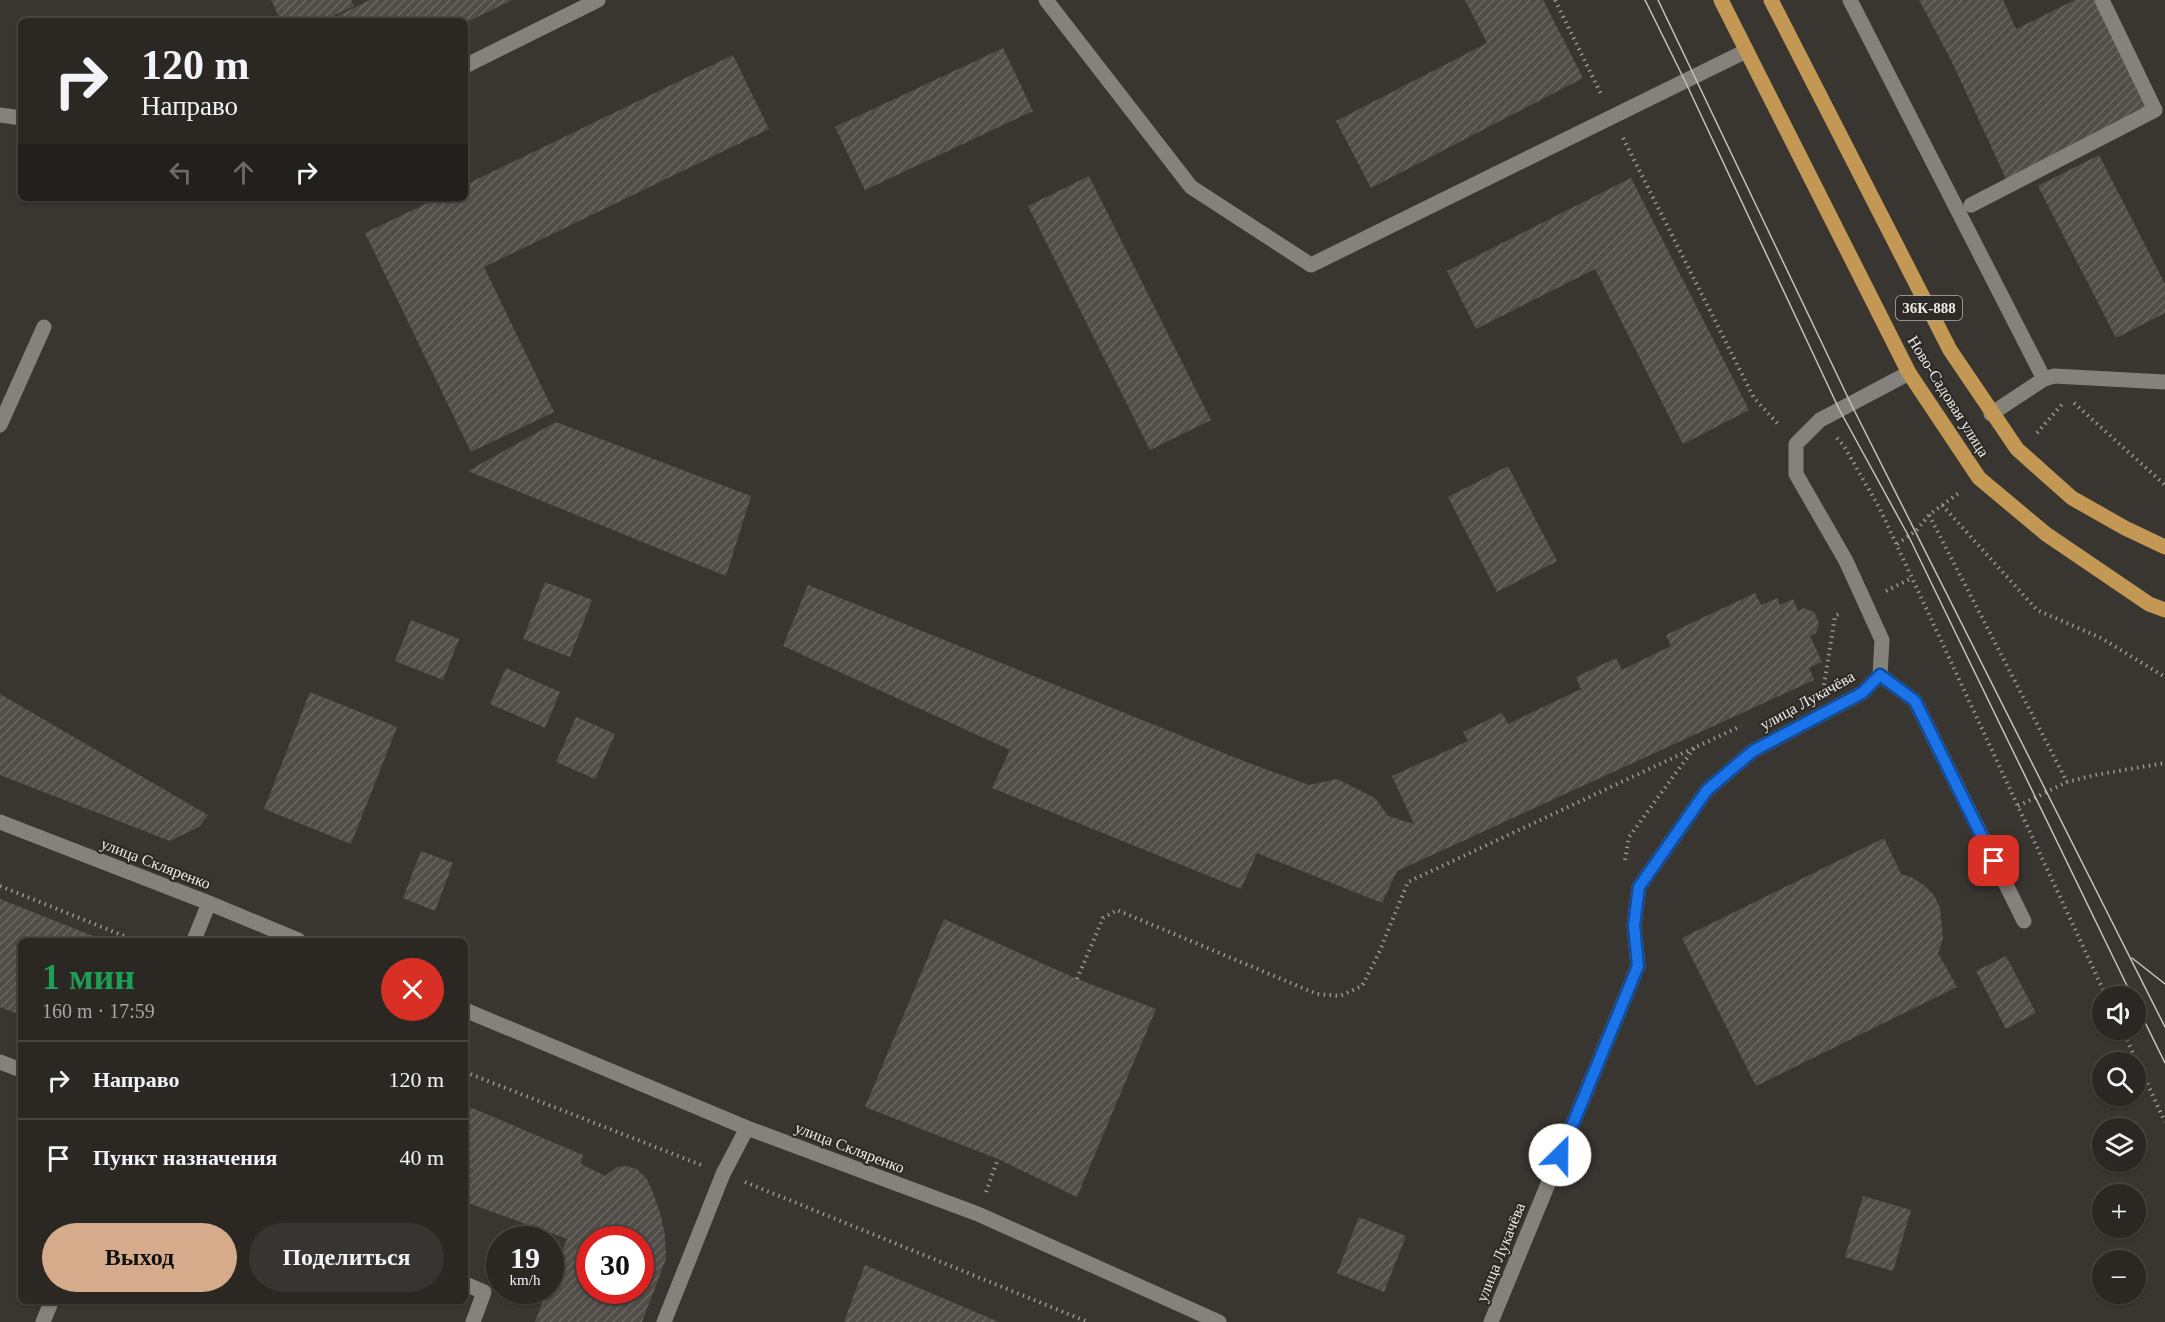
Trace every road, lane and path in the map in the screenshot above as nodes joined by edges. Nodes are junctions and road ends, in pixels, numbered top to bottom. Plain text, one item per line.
1 (598, 0) edge
2 (1046, 0) edge
3 (1555, 0) edge
4 (1721, 0) edge
5 (1771, 0) edge
6 (1850, 0) edge
7 (2102, 0) edge
8 (1746, 51) junction
9 (468, 65) edge
10 (0, 115) edge
11 (18, 118) edge
12 (1612, 118) junction
13 (1971, 205) dead end
14 (44, 327) dead end
15 (1909, 373) junction
16 (2044, 379) junction
17 (2165, 382) edge
18 (2068, 397) dead end
19 (1991, 414) junction
20 (1820, 420) junction
21 (0, 425) edge
22 (1796, 444) junction
23 (2165, 485) edge
24 (1942, 506) dead end
25 (1929, 515) dead end
26 (2165, 547) edge
27 (1912, 578) junction
28 (1865, 601) junction
29 (2165, 610) edge
30 (1880, 675) junction
31 (2165, 677) edge
32 (1823, 689) dead end
33 (1749, 723) dead end
34 (1696, 746) junction
35 (2165, 763) edge
36 (2067, 782) junction
37 (2018, 806) junction
38 (0, 822) edge
39 (1623, 872) dead end
40 (0, 886) edge
41 (209, 903) junction
42 (2024, 921) dead end
43 (129, 938) edge
44 (195, 938) edge
45 (293, 938) edge
46 (1077, 979) dead end
47 (2101, 986) edge
48 (468, 1011) edge
49 (2127, 1040) edge
50 (0, 1062) edge
51 (18, 1069) edge
52 (468, 1073) edge
53 (2165, 1122) edge
54 (747, 1128) junction
55 (998, 1159) dead end
56 (723, 1173) junction
57 (978, 1214) junction
58 (468, 1285) edge
59 (50, 1304) edge
60 (43, 1322) edge
61 (473, 1322) edge
62 (664, 1322) edge
63 (1088, 1322) edge
64 (1220, 1322) edge
65 (1491, 1322) edge

1 - 9 street
2 - 12 street
3 - 12 path
4 - 8 main road, Ново-Садовая улица
5 - 19 main road, Ново-Садовая улица / 36К-888
6 - 16 street
7 - 13 street
8 - 12 street
8 - 15 main road, Ново-Садовая улица
10 - 11 street
12 - 22 path
14 - 21 street
15 - 20 street
15 - 29 main road, Ново-Садовая улица
16 - 17 street
16 - 19 street
18 - 23 path
19 - 26 main road, Ново-Садовая улица / 36К-888
20 - 22 street
20 - 27 path
22 - 28 street, улица Лукачёва
24 - 31 path
25 - 36 path
27 - 28 path
27 - 37 path
28 - 30 street, улица Лукачёва
28 - 32 path
30 - 42 street
30 - 65 street, улица Лукачёва
33 - 34 path
34 - 39 path
34 - 46 path
35 - 36 path
36 - 37 path
37 - 47 path
38 - 41 street, улица Скляренко
40 - 43 path
41 - 44 street
41 - 45 street, улица Скляренко
48 - 54 street, улица Скляренко
49 - 53 path
50 - 51 street
52 - 56 path
54 - 56 street
54 - 57 street, улица Скляренко
55 - 57 path
56 - 62 street
56 - 63 path
57 - 64 street, улица Скляренко
58 - 61 street
59 - 60 street

